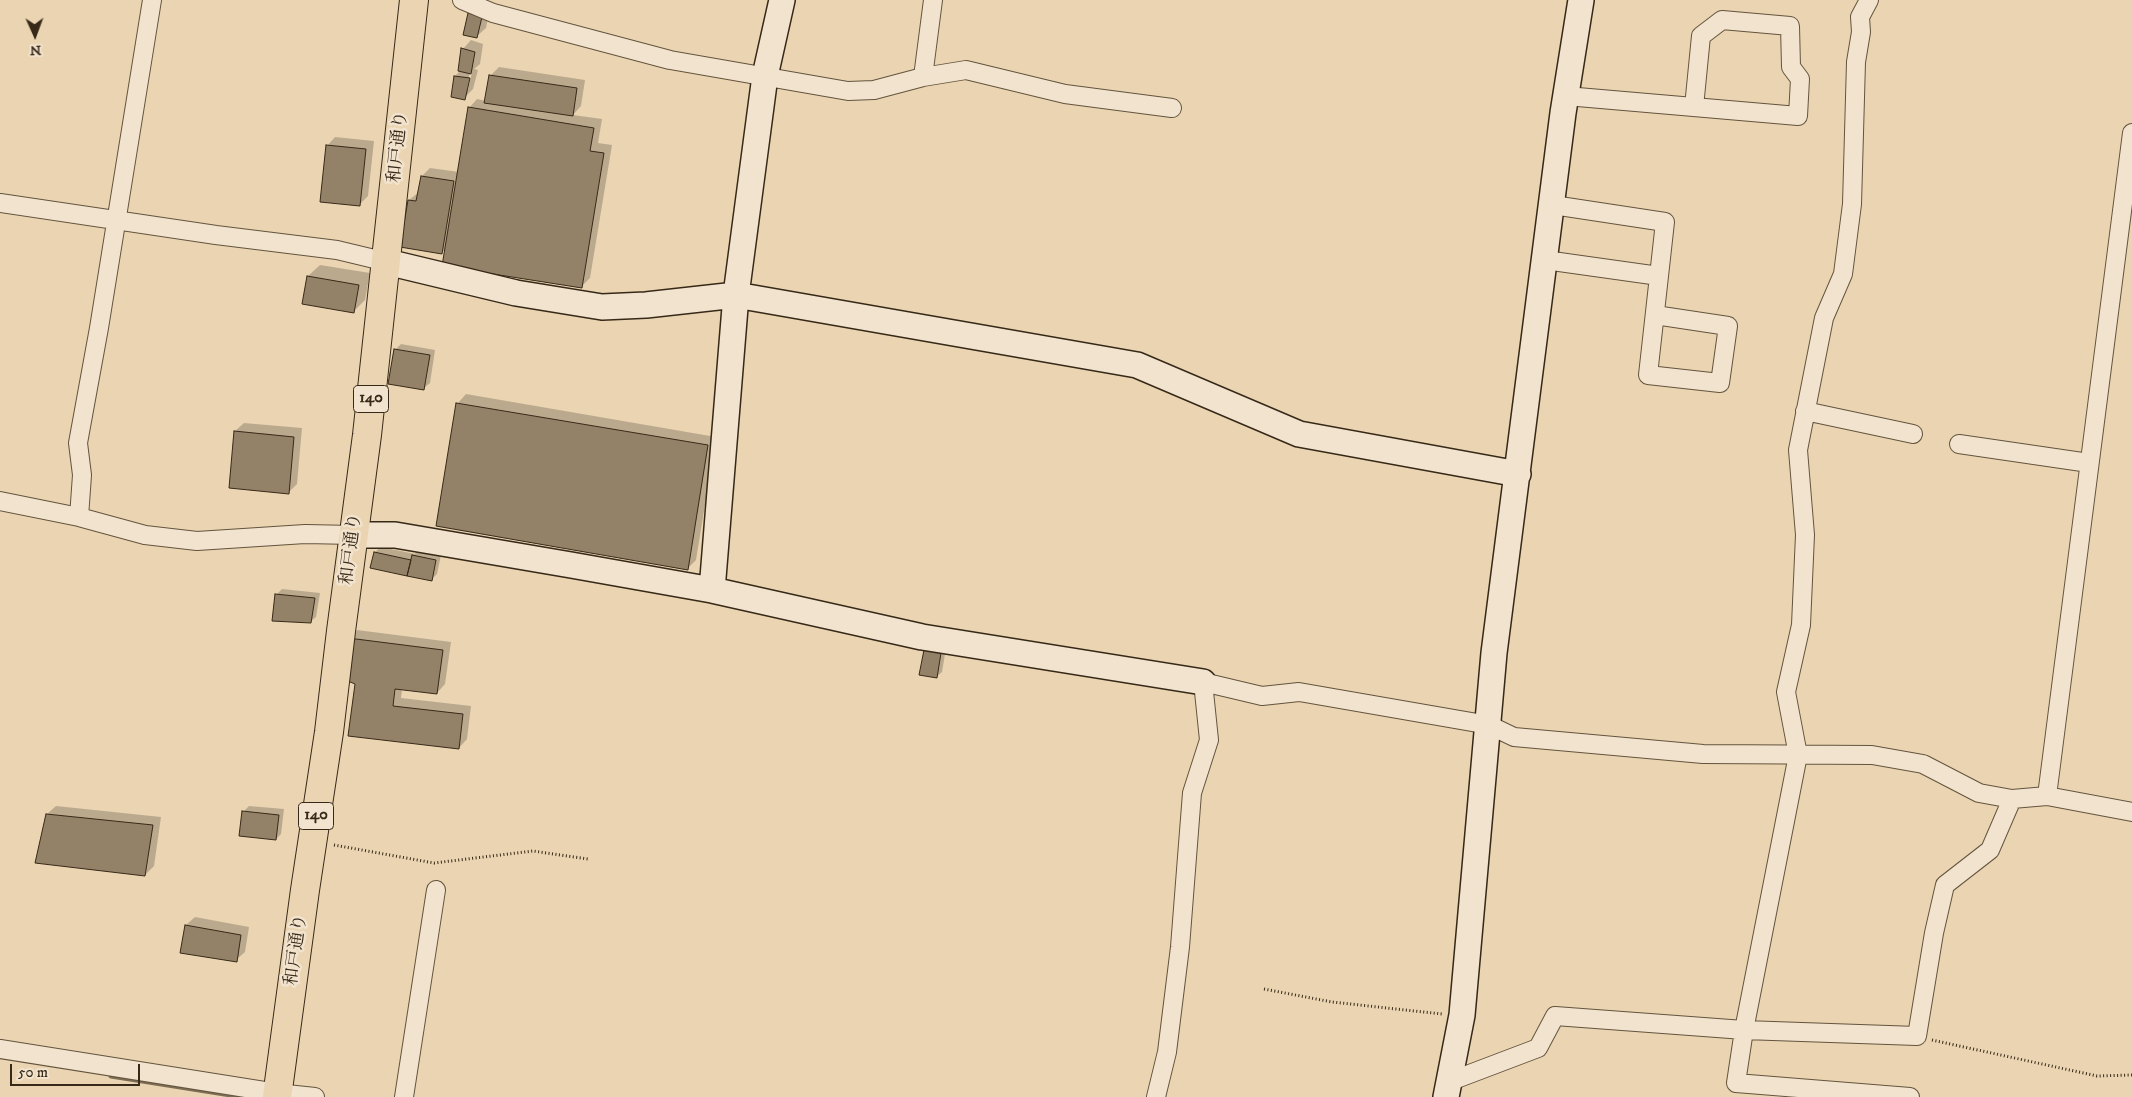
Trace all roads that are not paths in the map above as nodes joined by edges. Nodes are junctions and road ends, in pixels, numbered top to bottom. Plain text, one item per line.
1 (152, 0) edge
2 (414, 0) edge
3 (462, 0) edge
4 (782, 0) edge
5 (932, 0) edge
6 (1581, 0) edge
7 (1869, 0) edge
8 (765, 76) junction
9 (923, 76) junction
10 (1566, 96) junction
11 (1694, 107) junction
12 (1172, 108) dead end
13 (2132, 134) edge
14 (0, 203) edge
15 (1553, 204) junction
16 (116, 220) junction
17 (1545, 260) junction
18 (387, 262) junction
19 (1659, 276) junction
20 (736, 295) junction
21 (1655, 315) junction
22 (1805, 411) junction
23 (1912, 434) dead end
24 (1959, 444) dead end
25 (2088, 463) junction
26 (1518, 474) junction
27 (0, 501) edge
28 (79, 517) junction
29 (354, 535) junction
30 (712, 590) junction
31 (1203, 682) junction
32 (1489, 725) junction
33 (1798, 755) junction
34 (2047, 796) junction
35 (2012, 799) junction
36 (2132, 812) edge
37 (436, 890) dead end
38 (1744, 1030) junction
39 (0, 1049) edge
40 (1449, 1089) edge
41 (1734, 1090) edge
42 (277, 1095) edge
43 (315, 1097) edge
44 (404, 1097) edge
45 (1156, 1097) edge
46 (1909, 1097) edge

1 - 16 street
2 - 18 highway, 和戸通り / 140
3 - 8 street
4 - 8 street
5 - 9 street
6 - 10 street
7 - 22 street
8 - 9 street
8 - 20 street
9 - 12 street
10 - 11 street
10 - 15 street
11 - 11 street
13 - 25 street
14 - 16 street
15 - 17 street
15 - 19 street
16 - 18 street
16 - 28 street
17 - 19 street
17 - 26 street
18 - 20 street
18 - 29 highway, 和戸通り / 140
19 - 21 street
20 - 26 street
20 - 30 street
21 - 21 street
22 - 23 street
22 - 33 street
24 - 25 street
25 - 34 street
26 - 32 street
27 - 28 street
28 - 29 street
29 - 30 street
29 - 42 highway, 和戸通り / 140
30 - 31 street
31 - 32 street
31 - 45 street
32 - 33 street
32 - 40 street
33 - 35 street
33 - 38 street
34 - 35 street
34 - 36 street
35 - 38 street
37 - 44 street
38 - 40 street
38 - 41 street
39 - 42 street
41 - 46 street
42 - 43 street

